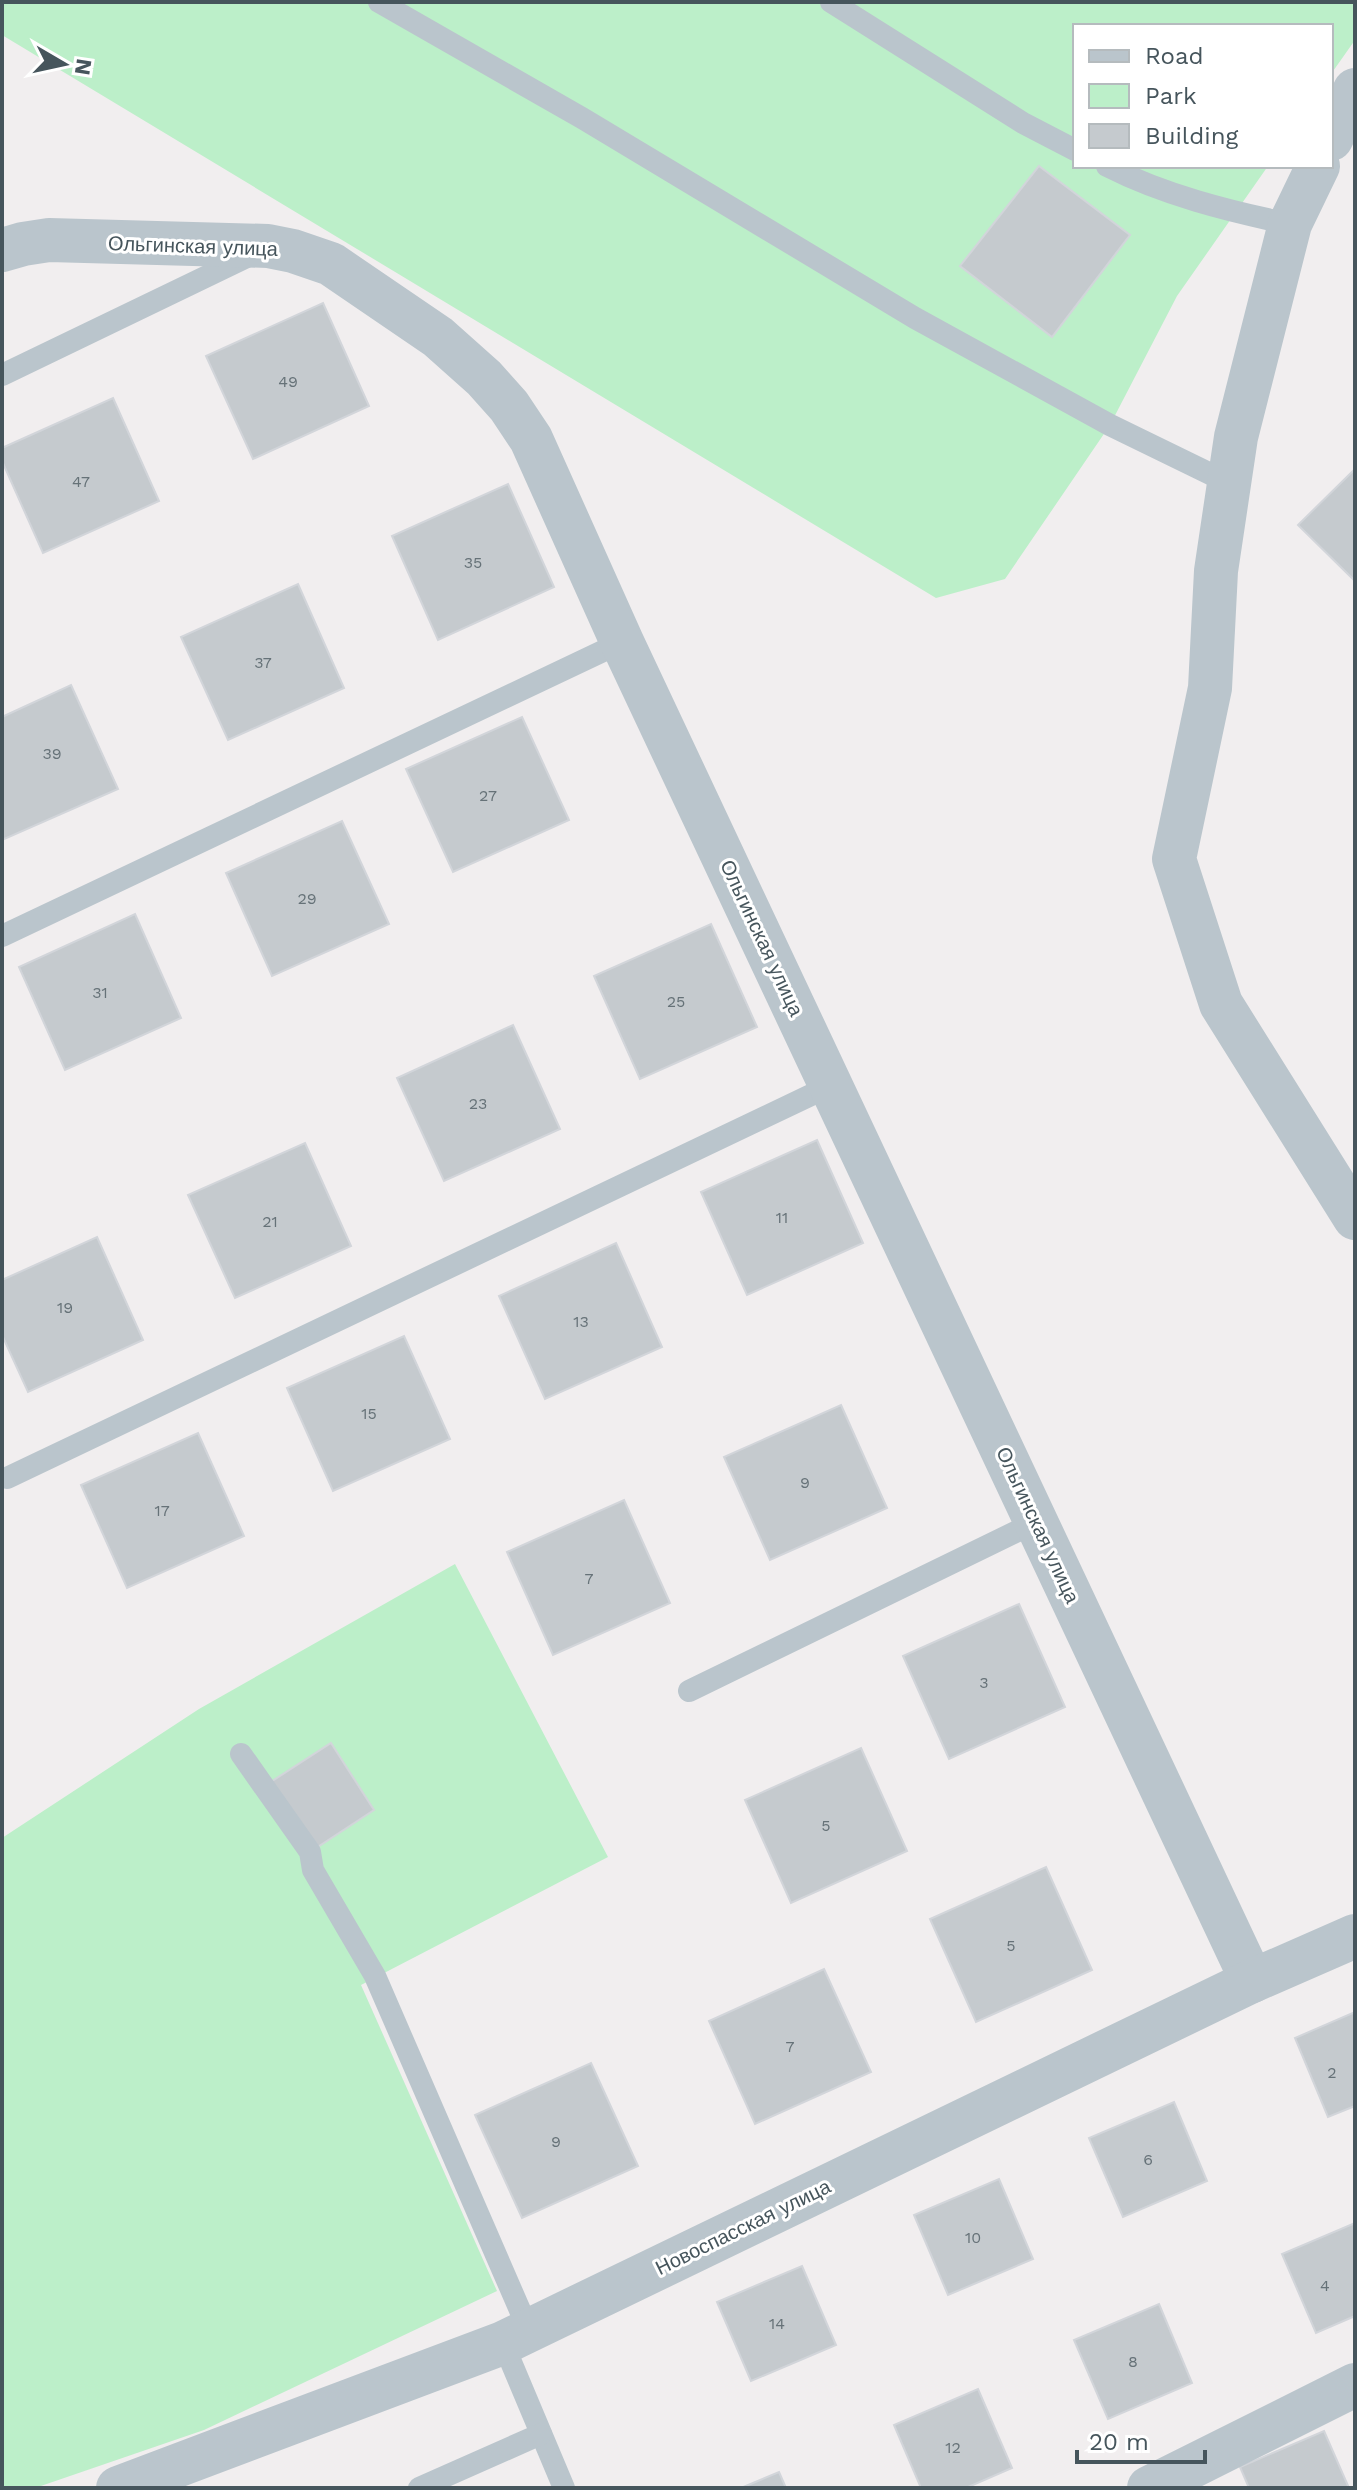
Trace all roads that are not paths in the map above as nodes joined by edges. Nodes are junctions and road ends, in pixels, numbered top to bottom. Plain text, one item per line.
1 (379, 2) edge
2 (831, 2) edge
3 (1355, 90) edge
4 (1333, 135) edge
5 (1073, 149) edge
6 (1111, 168) edge
7 (1317, 168) edge
8 (1290, 224) junction
9 (268, 246) junction
10 (2, 250) edge
11 (2, 375) edge
12 (1229, 483) junction
13 (622, 642) junction
14 (2, 936) edge
15 (832, 1085) junction
16 (1355, 1218) edge
17 (7, 1478) dead end
18 (1036, 1522) junction
19 (689, 1691) dead end
20 (241, 1754) dead end
21 (1355, 1936) edge
22 (1252, 1981) junction
23 (516, 2337) junction
24 (1355, 2385) edge
25 (541, 2434) junction
26 (118, 2488) edge
27 (419, 2488) edge
28 (564, 2488) edge
29 (1149, 2488) edge

1 - 12 lane
2 - 5 lane
3 - 4 street
6 - 8 lane
7 - 8 street
8 - 12 street
9 - 10 street, Ольгинская улица
9 - 11 lane
9 - 13 street, Ольгинская улица
12 - 16 street
13 - 14 lane
13 - 15 street, Ольгинская улица
15 - 17 lane
15 - 18 street, Ольгинская улица
18 - 19 lane
18 - 22 street, Ольгинская улица
20 - 23 lane
21 - 22 street, Новоспасская улица
22 - 23 street, Новоспасская улица
23 - 25 lane
23 - 26 street, Новоспасская улица
24 - 29 street
25 - 27 lane
25 - 28 lane

